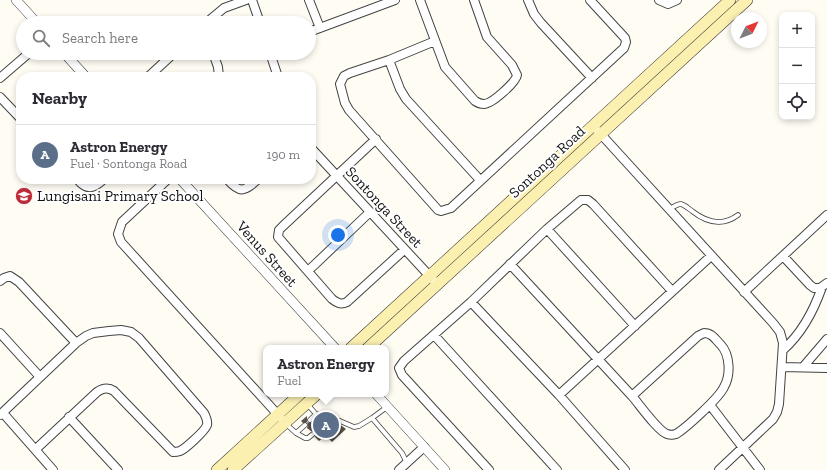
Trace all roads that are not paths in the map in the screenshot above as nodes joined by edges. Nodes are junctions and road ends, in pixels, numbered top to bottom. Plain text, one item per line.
1 (246, 0) edge
2 (252, 0) edge
3 (309, 0) edge
4 (395, 0) edge
5 (420, 0) edge
6 (474, 0) edge
7 (528, 0) edge
8 (590, 0) edge
9 (659, 0) edge
10 (677, 0) edge
11 (730, 0) edge
12 (747, 0) edge
13 (21, 2) edge
14 (32, 16) edge
15 (214, 16) edge
16 (258, 16) edge
17 (315, 16) edge
18 (316, 18) edge
19 (320, 28) junction
20 (316, 29) edge
21 (435, 41) junction
22 (21, 60) edge
23 (70, 60) edge
24 (166, 60) edge
25 (216, 60) edge
26 (272, 60) edge
27 (389, 60) junction
28 (81, 72) edge
29 (153, 72) edge
30 (218, 72) edge
31 (276, 72) edge
32 (0, 78) edge
33 (592, 78) junction
34 (0, 97) edge
35 (16, 114) edge
36 (593, 125) junction
37 (600, 134) junction
38 (376, 139) junction
39 (316, 154) edge
40 (336, 176) junction
41 (480, 180) junction
42 (81, 184) edge
43 (98, 184) edge
44 (163, 184) edge
45 (185, 184) edge
46 (231, 184) edge
47 (253, 184) edge
48 (670, 209) junction
49 (370, 212) junction
50 (827, 215) edge
51 (738, 216) dead end
52 (547, 229) junction
53 (404, 250) junction
54 (711, 256) junction
55 (783, 256) junction
56 (510, 264) junction
57 (308, 271) junction
58 (428, 276) junction
59 (0, 281) edge
60 (437, 284) junction
61 (824, 285) edge
62 (672, 291) junction
63 (744, 292) junction
64 (470, 302) junction
65 (635, 326) junction
66 (0, 333) edge
67 (434, 335) junction
68 (827, 339) edge
69 (76, 343) junction
70 (332, 345) edge
71 (354, 345) edge
72 (371, 345) edge
73 (783, 350) junction
74 (598, 360) junction
75 (782, 367) junction
76 (803, 367) junction
77 (827, 368) edge
78 (40, 377) junction
79 (559, 395) junction
80 (632, 396) junction
81 (379, 397) edge
82 (303, 398) edge
83 (710, 405) junction
84 (387, 406) junction
85 (1, 414) edge
86 (316, 414) junction
87 (69, 417) junction
88 (281, 418) junction
89 (372, 418) junction
90 (330, 419) junction
91 (310, 420) dead end
92 (305, 425) dead end
93 (318, 429) dead end
94 (296, 433) junction
95 (313, 434) dead end
96 (424, 447) junction
97 (743, 447) junction
98 (36, 449) junction
99 (406, 463) junction
100 (53, 470) edge
101 (118, 470) edge
102 (217, 470) edge
103 (233, 470) edge
104 (399, 470) edge
105 (445, 470) edge
106 (489, 470) edge
107 (557, 470) edge
108 (625, 470) edge
109 (719, 470) edge
110 (760, 470) edge

1 - 15 street
2 - 16 street
3 - 17 street
4 - 19 street
5 - 21 street
6 - 21 street
7 - 33 street
8 - 33 street
9 - 10 street
11 - 36 main road, Sontonga Road
12 - 37 main road, Sontonga Road
13 - 14 street
18 - 19 street
19 - 20 street
21 - 27 street
22 - 32 street
23 - 28 street
24 - 29 street
25 - 30 street
26 - 31 street
27 - 38 street
27 - 41 street
33 - 41 street
34 - 35 street
36 - 37 street
36 - 58 main road, Sontonga Road
37 - 48 street
37 - 60 main road, Sontonga Road
38 - 40 street
38 - 41 street
39 - 40 street, Sontonga Street
40 - 49 street, Sontonga Street
40 - 57 street
42 - 43 street
44 - 88 street
45 - 70 street, Venus Street
46 - 47 street
48 - 51 lane
48 - 54 street
49 - 53 street, Sontonga Street
49 - 57 street
50 - 55 street
52 - 56 street
52 - 62 street
52 - 65 street
53 - 57 street
53 - 58 street, Sontonga Street
54 - 62 street
54 - 63 street
55 - 61 street
55 - 63 street
56 - 64 street
56 - 74 street
58 - 60 street, Sontonga Street
58 - 71 main road, Sontonga Road
59 - 69 street
60 - 72 main road, Sontonga Road
61 - 73 street
62 - 65 street
63 - 73 street
64 - 67 street
64 - 79 street
65 - 74 street
66 - 78 street
67 - 106 street
67 - 107 street
68 - 76 street
69 - 78 street
69 - 87 street
73 - 75 street
74 - 79 street
74 - 80 street
75 - 76 street
75 - 97 street
76 - 77 street
78 - 85 street
79 - 108 street
80 - 83 street
80 - 83 street
81 - 84 street
82 - 86 lane
82 - 88 main road
83 - 97 street
84 - 89 lane
84 - 96 street
85 - 98 street
86 - 90 lane
86 - 91 lane
87 - 98 street
87 - 101 street
88 - 94 lane
88 - 102 main road
88 - 103 main road
89 - 90 lane
89 - 99 lane
90 - 93 lane
92 - 94 lane
94 - 95 lane
96 - 99 street
96 - 105 street
97 - 109 street
97 - 110 street
98 - 100 street
99 - 104 street

